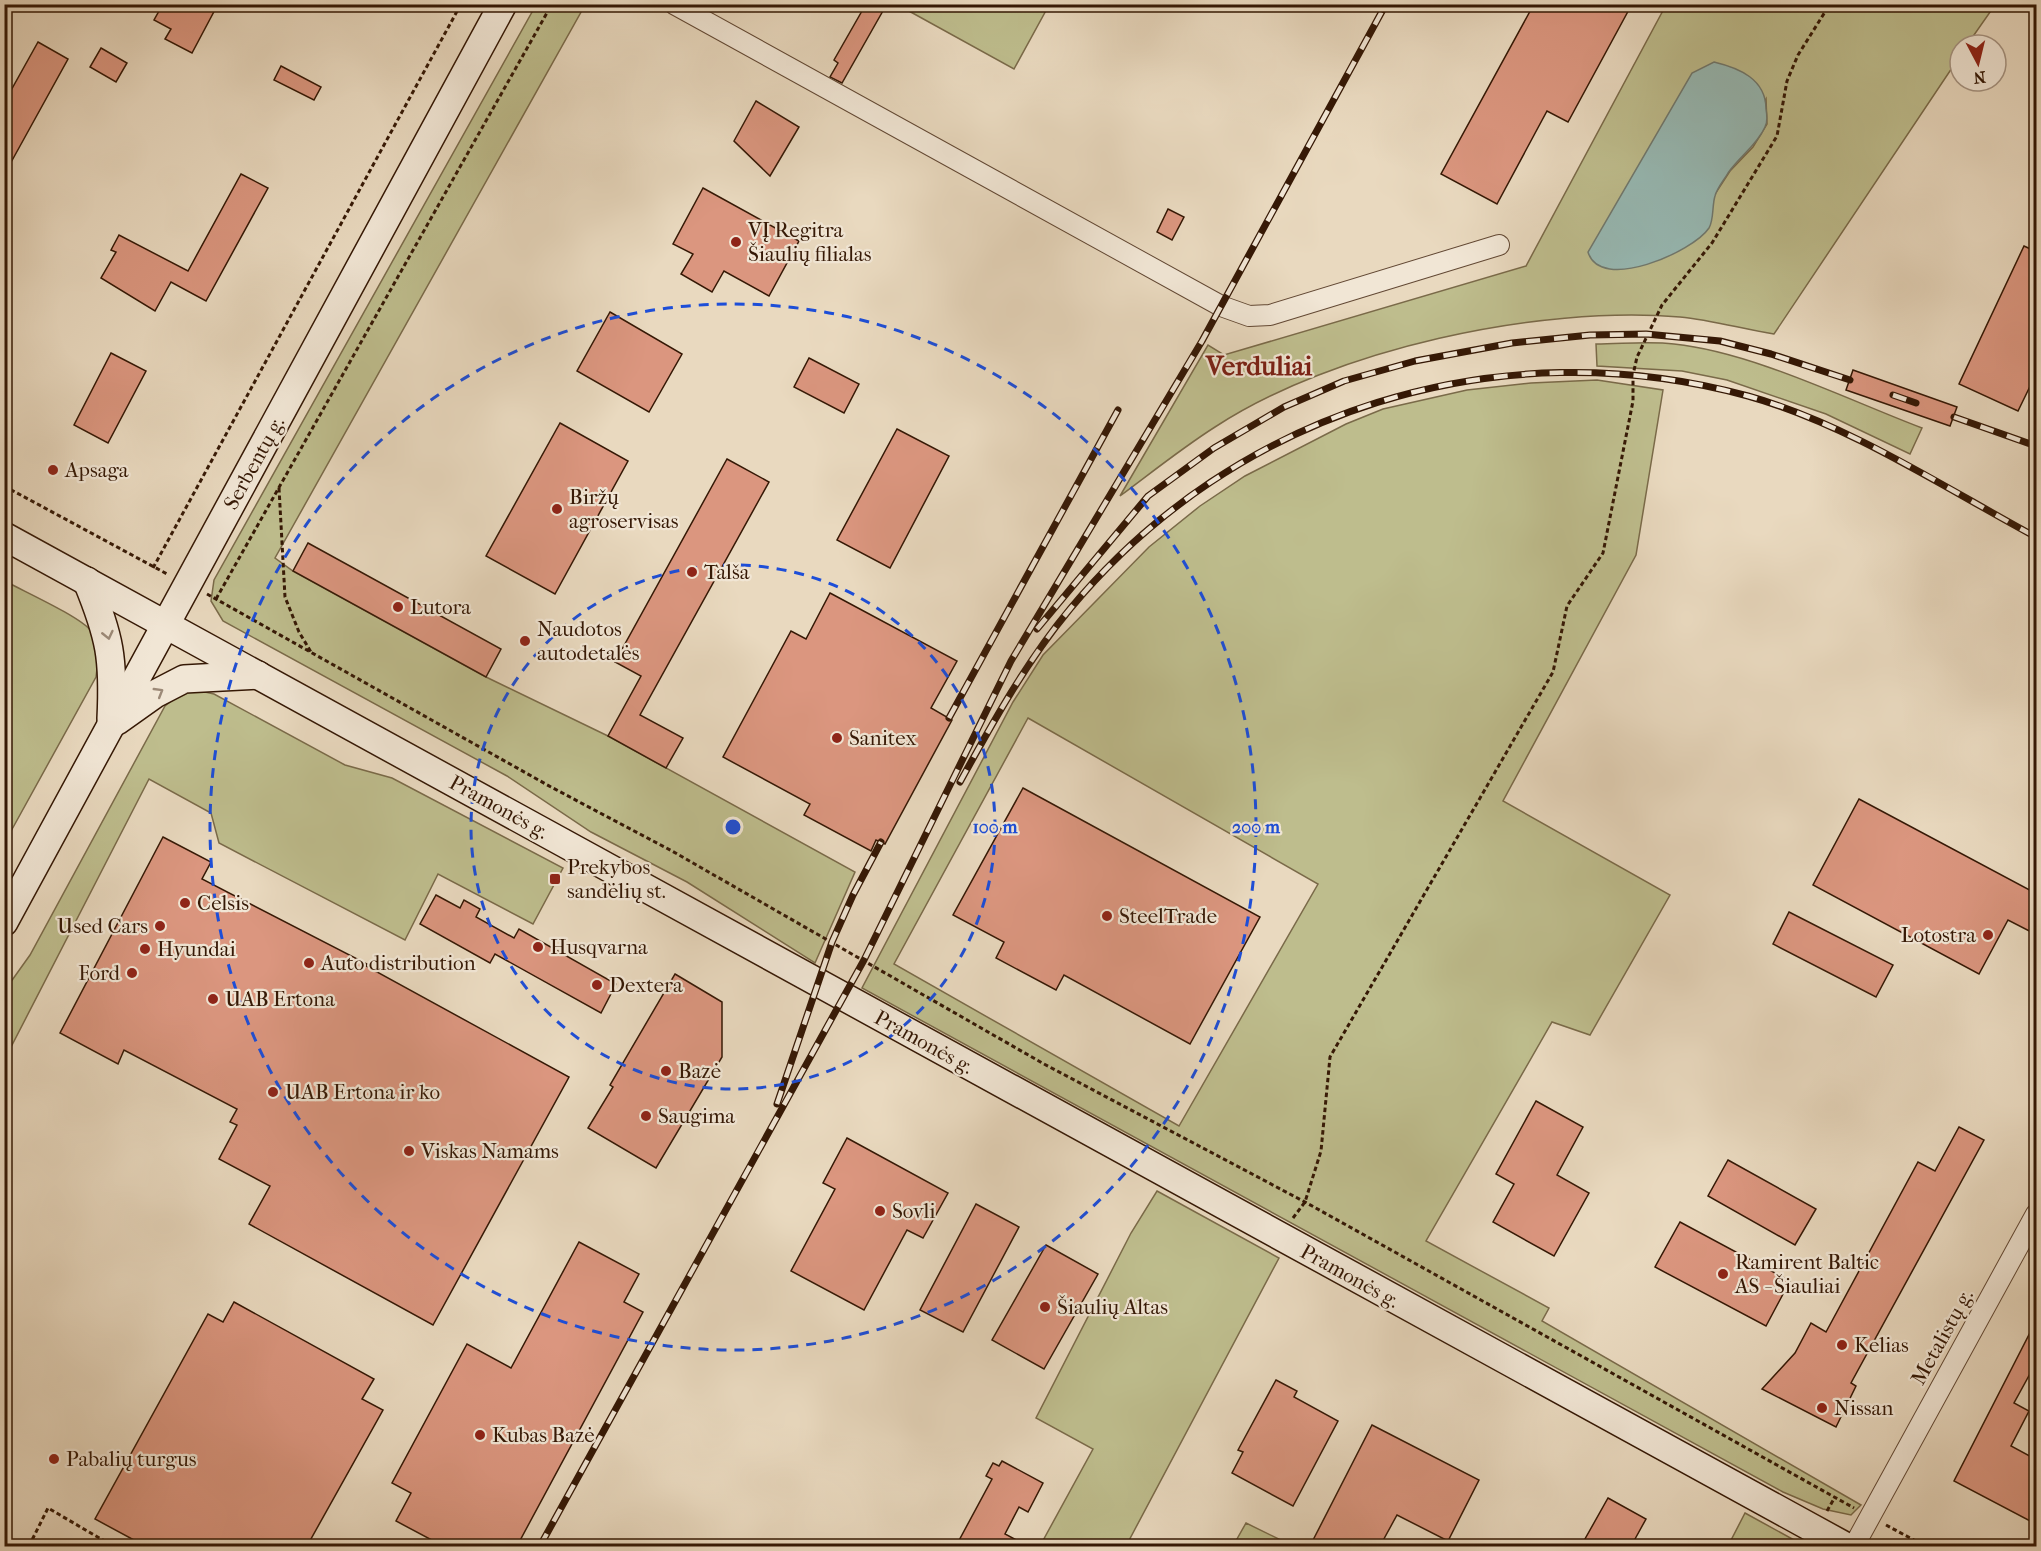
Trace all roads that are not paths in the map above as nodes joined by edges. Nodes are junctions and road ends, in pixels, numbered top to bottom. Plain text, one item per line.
1 (503, 4) edge
2 (674, 4) edge
3 (1499, 245) dead end
4 (4, 536) edge
5 (87, 581) junction
6 (166, 624) junction
7 (259, 675) junction
8 (111, 725) junction
9 (4, 922) edge
10 (2037, 1214) edge
11 (1845, 1546) edge
12 (1854, 1546) edge

1 - 6 main road, Serbentų g.
2 - 3 street
4 - 5 main road, Pramonės g.
5 - 6 main road, Pramonės g.
5 -> 8 main road
6 - 7 main road, Pramonės g.
6 - 8 main road, Serbentų g.
8 -> 7 main road
7 - 11 main road, Pramonės g.
8 - 9 main road, Serbentų g.
10 - 12 street, Metalistų g.

